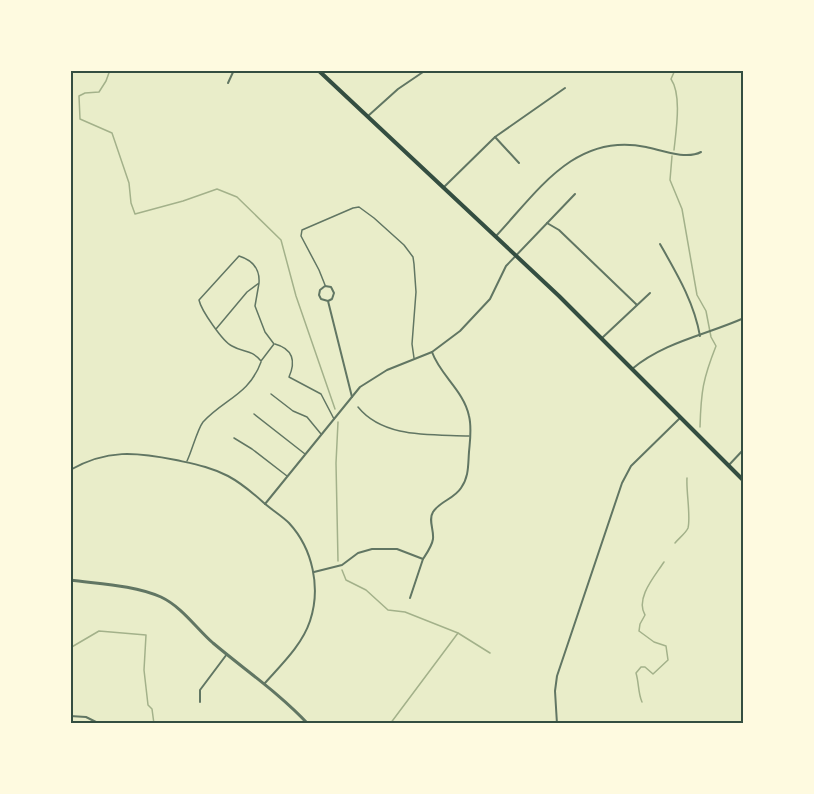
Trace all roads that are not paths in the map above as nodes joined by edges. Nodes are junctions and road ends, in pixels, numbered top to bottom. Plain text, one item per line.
1 (234, 70) edge
2 (318, 70) edge
3 (426, 70) edge
4 (228, 82) dead end
5 (566, 87) dead end
6 (368, 117) junction
7 (495, 137) junction
8 (701, 152) dead end
9 (519, 163) dead end
10 (444, 187) junction
11 (575, 194) dead end
12 (547, 223) junction
13 (496, 236) junction
14 (660, 244) dead end
15 (516, 255) junction
16 (259, 283) junction
17 (325, 286) junction
18 (650, 293) dead end
19 (328, 301) junction
20 (637, 305) junction
21 (744, 318) edge
22 (216, 329) junction
23 (700, 336) junction
24 (602, 338) junction
25 (274, 344) junction
26 (432, 352) junction
27 (415, 359) junction
28 (261, 361) junction
29 (632, 369) junction
30 (271, 394) dead end
31 (352, 397) junction
32 (358, 407) dead end
33 (254, 414) dead end
34 (680, 418) junction
35 (334, 419) junction
36 (321, 435) junction
37 (470, 436) junction
38 (234, 438) dead end
39 (744, 448) edge
40 (305, 455) junction
41 (187, 462) junction
42 (728, 466) junction
43 (70, 470) edge
44 (288, 476) junction
45 (744, 481) edge
46 (266, 504) junction
47 (423, 559) junction
48 (314, 572) junction
49 (70, 580) edge
50 (410, 598) dead end
51 (227, 654) junction
52 (265, 682) junction
53 (200, 702) dead end
54 (70, 716) edge
55 (98, 723) edge
56 (308, 723) edge
57 (557, 723) edge

1 - 4 street
2 - 6 main road
3 - 6 street
5 - 7 street
6 - 10 main road
7 - 9 street
7 - 10 street
8 - 13 street
10 - 13 main road
11 - 12 street
12 - 15 street
12 - 20 street
13 - 15 main road
14 - 23 street
15 - 24 main road
15 - 26 street
16 - 22 lane
16 - 22 lane
16 - 25 lane
17 - 19 street
17 - 19 street
17 - 27 lane
18 - 20 street
19 - 31 street
20 - 24 street
21 - 23 street
22 - 28 lane
23 - 29 street
24 - 29 main road
25 - 28 lane
25 - 35 lane
26 - 27 street
26 - 37 street
27 - 31 street
28 - 41 lane
29 - 34 main road
30 - 36 lane
31 - 35 street
32 - 37 lane
33 - 40 lane
34 - 42 main road
34 - 57 street
35 - 36 street
36 - 40 street
37 - 47 street
38 - 44 lane
39 - 42 street
40 - 44 street
41 - 43 street
41 - 46 street
42 - 45 main road
44 - 46 street
46 - 48 street
47 - 48 street
47 - 50 street
48 - 52 street
49 - 51 street
51 - 52 street
51 - 53 street
52 - 56 street
54 - 55 street

